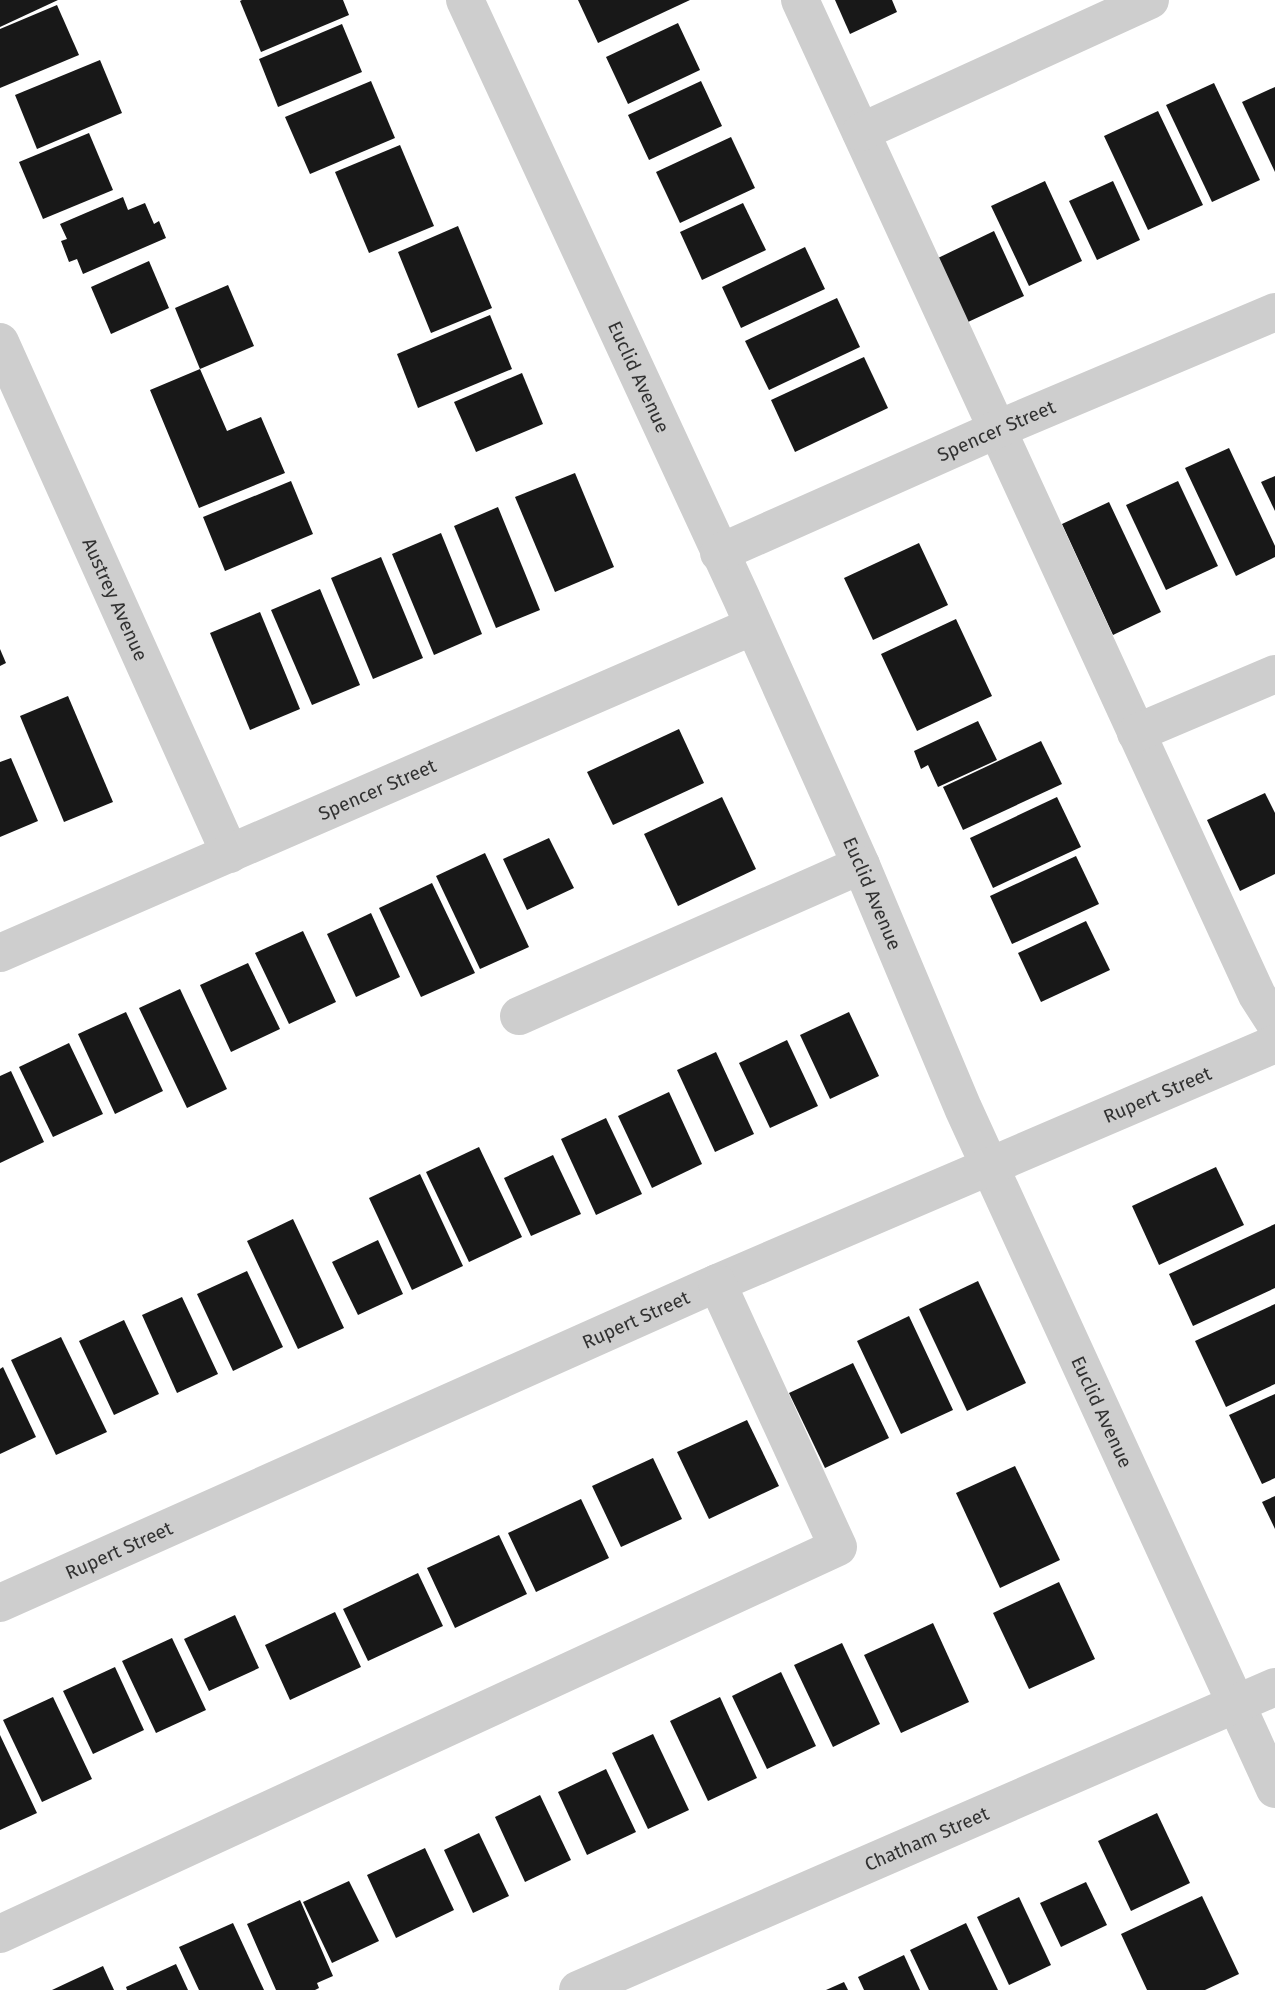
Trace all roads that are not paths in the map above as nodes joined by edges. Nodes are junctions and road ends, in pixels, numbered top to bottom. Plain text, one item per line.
1 (465, 0) edge
2 (800, 0) edge
3 (1150, 0) edge
4 (861, 132) junction
5 (1275, 312) edge
6 (0, 342) edge
7 (998, 429) junction
8 (719, 553) junction
9 (753, 626) junction
10 (1275, 674) edge
11 (1136, 733) junction
12 (230, 854) junction
13 (861, 865) junction
14 (0, 953) edge
15 (519, 1016) dead end
16 (1275, 1023) edge
17 (1275, 1044) edge
18 (990, 1166) junction
19 (718, 1283) junction
20 (0, 1604) edge
21 (1275, 1687) edge
22 (1237, 1704) junction
23 (1275, 1789) edge
24 (0, 1934) edge
25 (578, 1990) edge

1 - 8 street, Euclid Avenue
2 - 4 street
3 - 4 street
4 - 7 street
5 - 7 street, Spencer Street
6 - 12 street, Austrey Avenue
7 - 8 street, Spencer Street
7 - 11 street
8 - 9 street, Euclid Avenue
9 - 12 street, Spencer Street
9 - 13 street, Euclid Avenue
10 - 11 street
11 - 16 street
12 - 14 street, Spencer Street
13 - 15 street
13 - 18 street, Euclid Avenue
17 - 18 street, Rupert Street
18 - 19 street, Rupert Street
18 - 22 street, Euclid Avenue
19 - 20 street, Rupert Street
19 - 24 street
21 - 22 street, Chatham Street
22 - 23 street, Euclid Avenue
22 - 25 street, Chatham Street

